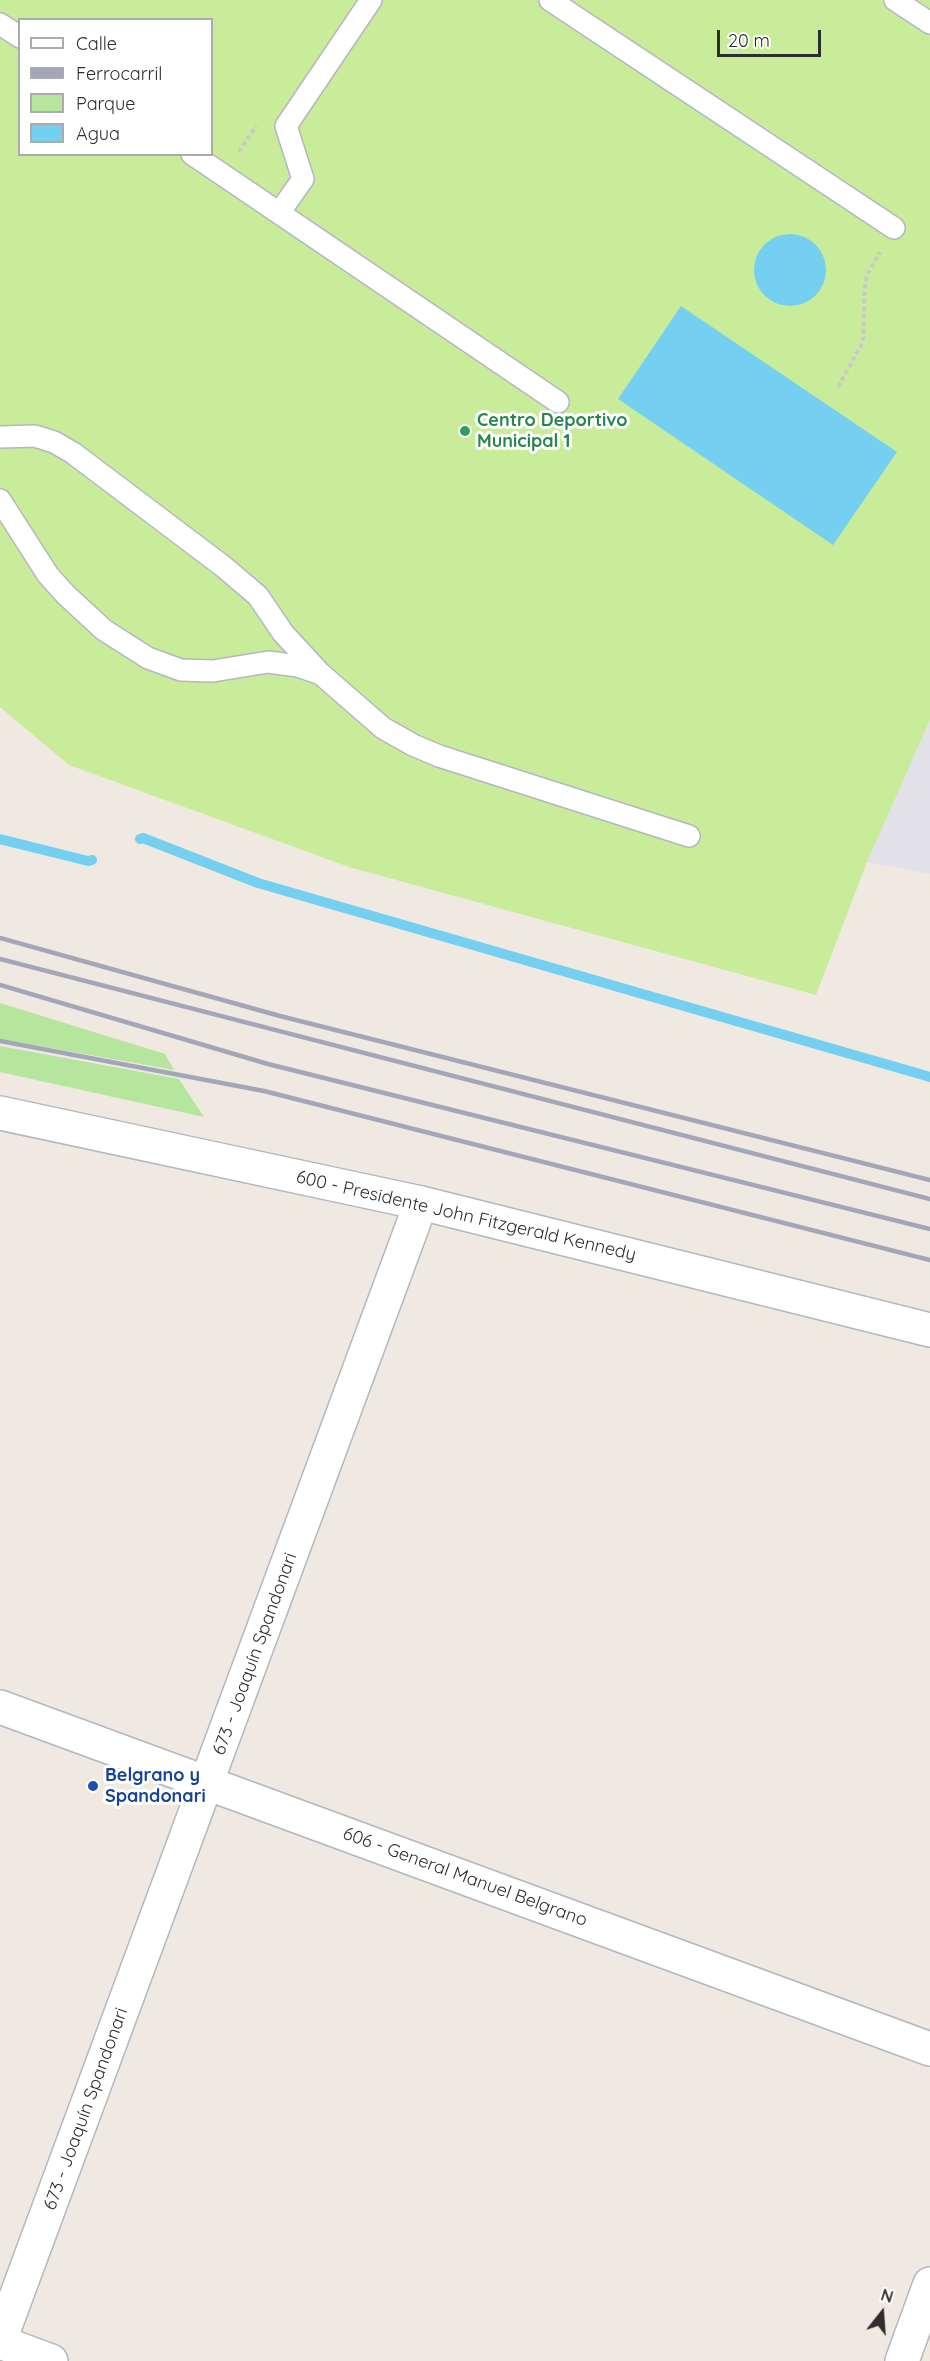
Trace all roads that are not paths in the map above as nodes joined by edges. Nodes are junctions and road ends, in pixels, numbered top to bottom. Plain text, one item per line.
1 (371, 0) edge
2 (550, 0) edge
3 (894, 0) edge
4 (930, 23) edge
5 (0, 24) edge
6 (18, 36) edge
7 (195, 156) edge
8 (279, 213) junction
9 (894, 228) road end
10 (558, 402) dead end
11 (0, 437) edge
12 (0, 500) edge
13 (321, 674) junction
14 (689, 836) dead end
15 (0, 1113) edge
16 (421, 1203) junction
17 (930, 1330) edge
18 (0, 1707) edge
19 (207, 1782) junction
20 (930, 2049) edge
21 (930, 2284) edge
22 (0, 2341) edge
23 (51, 2361) edge
24 (902, 2361) edge

1 - 8 lane
2 - 9 lane
3 - 4 lane
5 - 6 lane
7 - 8 lane
8 - 10 lane
11 - 13 lane
12 - 13 lane
13 - 14 lane
15 - 16 street, 600 - Presidente John Fitzgerald Kennedy
16 - 17 street, 600 - Presidente John Fitzgerald Kennedy
16 - 19 street, 673 - Joaquín Spandonari
18 - 19 street, 606 - General Manuel Belgrano
19 - 20 street, 606 - General Manuel Belgrano
19 - 22 street, 673 - Joaquín Spandonari
21 - 24 street
22 - 23 street

